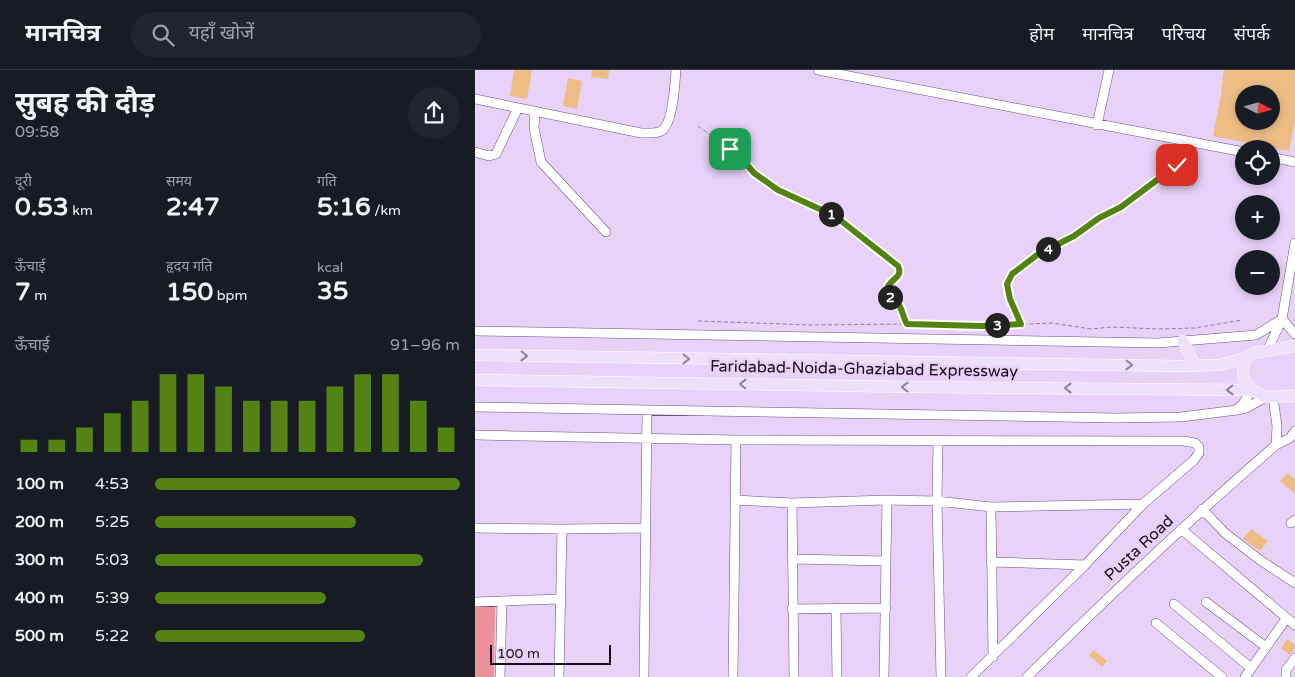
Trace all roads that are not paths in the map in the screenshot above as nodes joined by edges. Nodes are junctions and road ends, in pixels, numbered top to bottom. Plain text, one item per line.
1 (676, 70) edge
2 (818, 70) edge
3 (1109, 70) edge
4 (475, 100) edge
5 (518, 108) junction
6 (535, 112) junction
7 (1097, 125) junction
8 (1235, 150) edge
9 (475, 152) edge
10 (1280, 159) edge
11 (1295, 162) edge
12 (606, 232) dead end
13 (1295, 243) edge
14 (1283, 319) junction
15 (475, 331) edge
16 (1294, 331) edge
17 (1183, 341) junction
18 (1295, 346) edge
19 (1267, 351) junction
20 (475, 355) edge
21 (1246, 358) junction
22 (1195, 366) junction
23 (475, 380) edge
24 (1253, 390) junction
25 (1295, 396) edge
26 (1269, 397) junction
27 (475, 407) edge
28 (647, 410) junction
29 (1237, 410) junction
30 (1295, 431) edge
31 (475, 435) edge
32 (647, 438) junction
33 (736, 440) junction
34 (938, 440) junction
35 (1276, 445) junction
36 (735, 500) junction
37 (887, 500) junction
38 (937, 501) junction
39 (792, 503) junction
40 (1143, 504) junction
41 (991, 507) junction
42 (1202, 509) junction
43 (475, 528) edge
44 (646, 528) junction
45 (563, 529) junction
46 (1181, 529) junction
47 (792, 559) junction
48 (886, 561) junction
49 (991, 562) junction
50 (1085, 565) junction
51 (1295, 583) edge
52 (560, 599) junction
53 (502, 601) junction
54 (475, 602) edge
55 (1206, 602) dead end
56 (1174, 604) dead end
57 (836, 608) junction
58 (886, 608) junction
59 (792, 609) junction
60 (1286, 619) junction
61 (1156, 624) dead end
62 (1295, 625) edge
63 (1266, 647) junction
64 (993, 657) junction
65 (1295, 658) edge
66 (1251, 668) junction
67 (500, 677) edge
68 (559, 677) edge
69 (644, 677) edge
70 (733, 677) edge
71 (794, 677) edge
72 (837, 677) edge
73 (885, 677) edge
74 (941, 677) edge
75 (971, 677) edge
76 (1027, 677) edge
77 (1222, 677) edge
78 (1245, 677) edge
79 (1286, 677) edge

1 - 6 street
2 - 7 street
3 - 7 street
4 - 5 street
5 - 6 street
5 - 9 street
6 - 12 street
7 - 8 street
10 - 11 street
13 - 14 street
14 - 16 street
14 - 17 street
14 - 19 street
15 - 17 street
17 - 22 main road
18 - 19 main road, Faridabad-Noida-Ghaziabad Expressway
19 - 21 main road, Faridabad-Noida-Ghaziabad Expressway
20 -> 22 main road, Faridabad-Noida-Ghaziabad Expressway
21 - 22 main road, Faridabad-Noida-Ghaziabad Expressway
21 - 24 main road
24 -> 23 main road, Faridabad-Noida-Ghaziabad Expressway
24 - 26 main road, Faridabad-Noida-Ghaziabad Expressway
24 - 29 street
25 - 26 main road
26 - 29 street
26 - 35 street
27 - 28 street
28 - 29 street
28 - 32 street
30 - 35 street, Pusta Road
31 - 32 street
32 - 33 street
32 - 44 street
33 - 34 street
33 - 36 street
34 - 38 street
34 - 40 street
35 - 42 street, Pusta Road
36 - 39 street
36 - 70 street
37 - 38 street
37 - 39 street
37 - 48 street
38 - 41 street
38 - 74 street
39 - 47 street
40 - 41 street
40 - 50 street
41 - 49 street
42 - 46 street, Pusta Road
42 - 51 street
43 - 45 street
44 - 45 street
44 - 69 street
45 - 52 street
46 - 60 street
46 - 76 street, Pusta Road
47 - 48 street
47 - 59 street
48 - 58 street
49 - 50 street
49 - 64 street
50 - 64 street
52 - 53 street
52 - 68 street
53 - 54 street
53 - 67 street
55 - 63 street
56 - 66 street
57 - 58 street
57 - 59 street
57 - 72 street
58 - 73 street
59 - 71 street
60 - 62 street
60 - 63 street
61 - 77 street
63 - 66 street
64 - 75 street
65 - 79 street
66 - 78 street

